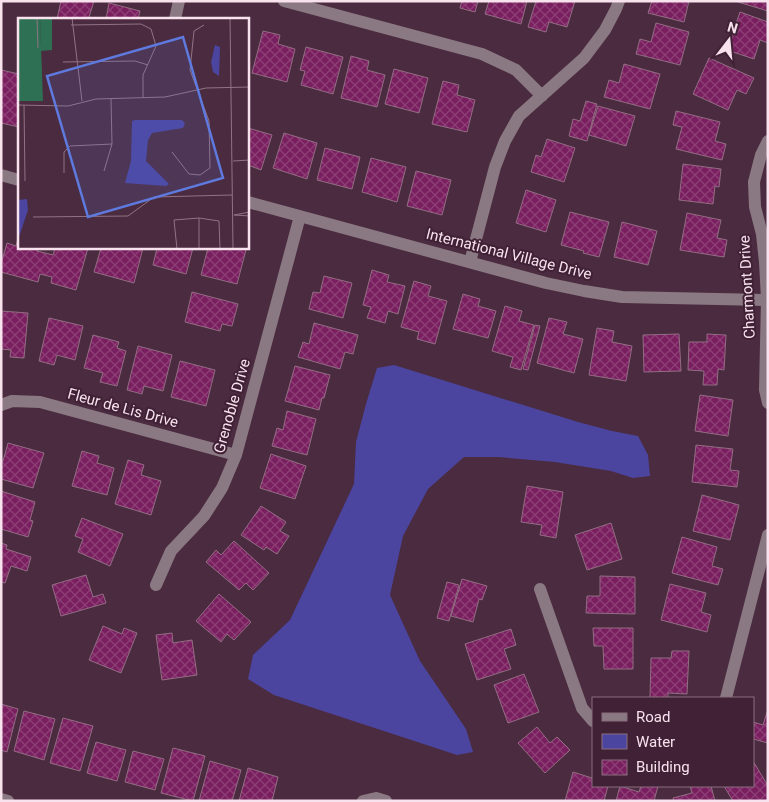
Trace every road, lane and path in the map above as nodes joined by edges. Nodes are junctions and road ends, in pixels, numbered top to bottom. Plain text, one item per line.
1 (179, 1) edge
2 (284, 1) edge
3 (619, 1) edge
4 (175, 18) edge
5 (542, 96) junction
6 (768, 141) edge
7 (1, 175) edge
8 (18, 180) edge
9 (249, 202) edge
10 (300, 216) junction
11 (470, 262) junction
12 (767, 300) edge
13 (768, 403) edge
14 (1, 405) edge
15 (236, 455) junction
16 (768, 535) edge
17 (156, 585) dead end
18 (540, 589) dead end
19 (726, 697) edge
20 (592, 721) edge
21 (1, 799) edge
22 (8, 801) edge
23 (363, 801) edge
24 (386, 801) edge

1 - 4 street
2 - 5 street
3 - 5 street
5 - 11 street
6 - 12 street, Charmont Drive
7 - 8 street
9 - 10 street, International Village Drive
10 - 11 street, International Village Drive
10 - 15 street, Grenoble Drive
11 - 12 street, International Village Drive
12 - 13 street, Charmont Drive
14 - 15 street, Fleur de Lis Drive
15 - 17 street, Grenoble Drive
16 - 19 street
18 - 20 street
21 - 22 street
23 - 24 street

